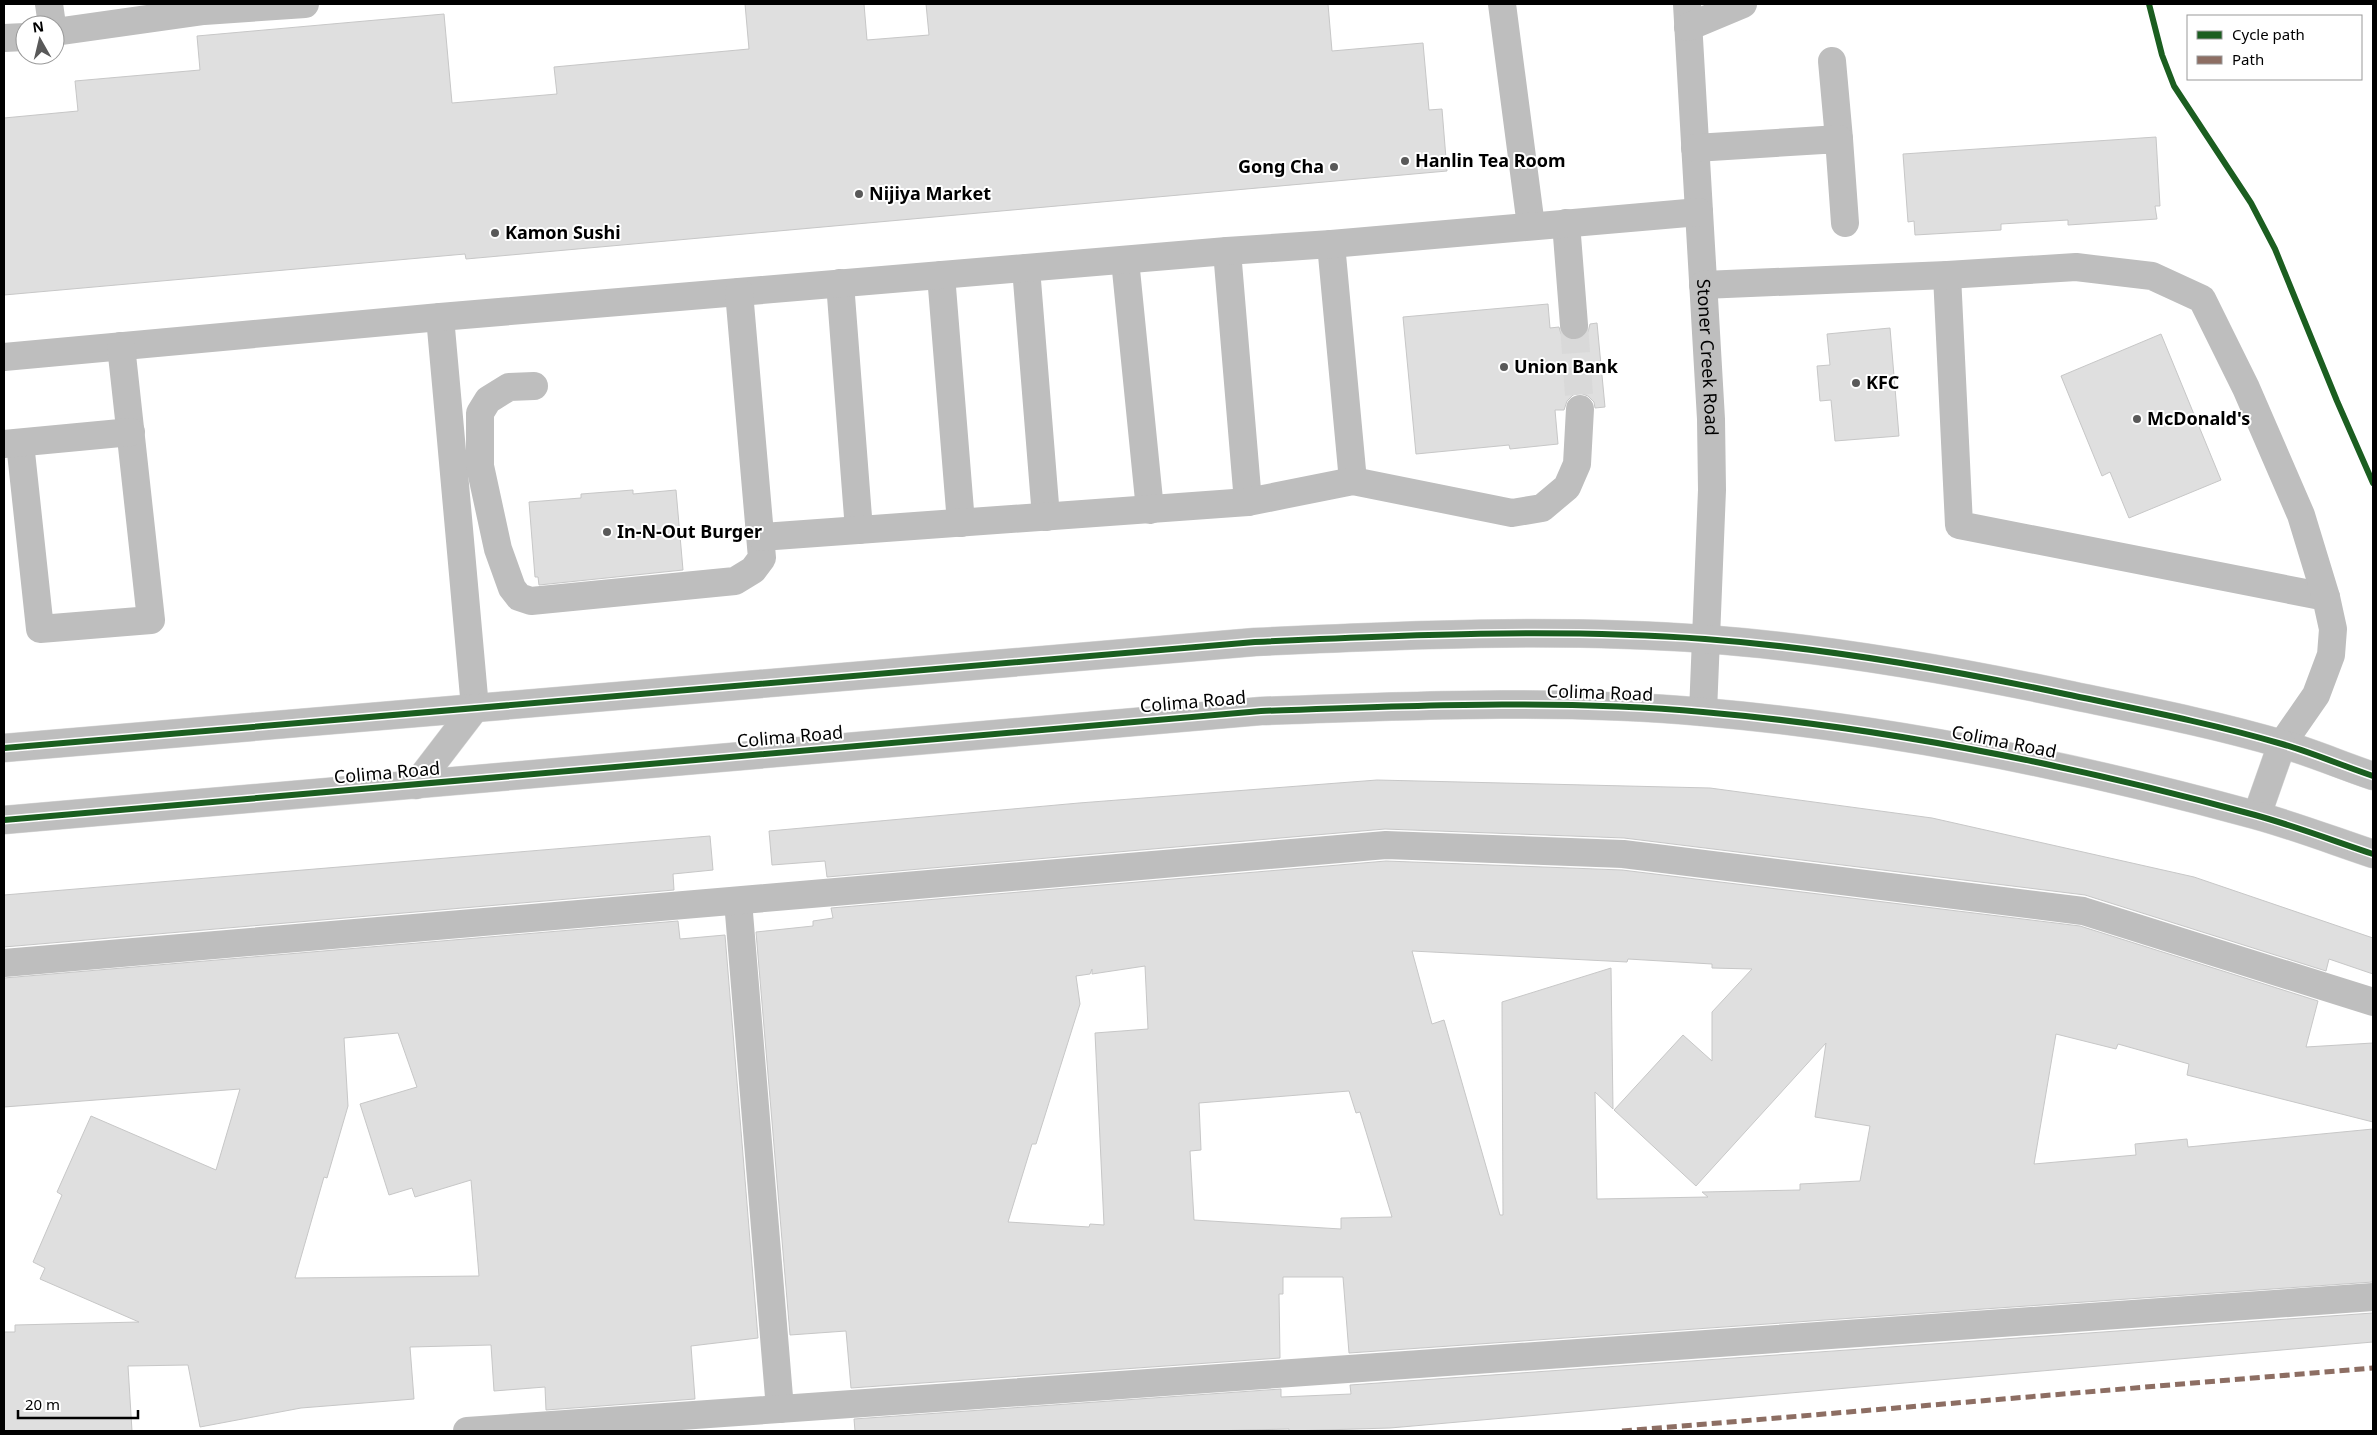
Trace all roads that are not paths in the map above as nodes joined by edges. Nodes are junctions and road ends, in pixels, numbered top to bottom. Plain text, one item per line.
1 (305, 4) edge
2 (1502, 4) edge
3 (1743, 4) edge
4 (1688, 16) edge
5 (65, 31) edge
6 (1832, 61) dead end
7 (1838, 139) junction
8 (1695, 148) junction
9 (1699, 212) junction
10 (1566, 223) junction
11 (1845, 223) dead end
12 (1531, 226) junction
13 (1331, 244) junction
14 (1227, 251) junction
15 (1125, 260) junction
16 (1026, 268) junction
17 (940, 275) junction
18 (1948, 275) junction
19 (840, 283) junction
20 (1704, 285) junction
21 (739, 292) junction
22 (440, 316) junction
23 (1574, 325) tunnel mouth
24 (121, 346) junction
25 (4, 357) edge
26 (534, 386) dead end
27 (1580, 409) tunnel mouth
28 (131, 432) junction
29 (12, 443) edge
30 (1353, 481) junction
31 (1248, 502) junction
32 (1150, 510) junction
33 (1046, 517) junction
34 (961, 523) junction
35 (859, 530) junction
36 (761, 537) junction
37 (2326, 597) junction
38 (1706, 639) junction
39 (475, 708) junction
40 (1703, 712) junction
41 (2282, 744) junction
42 (4, 748) edge
43 (2373, 776) edge
44 (416, 786) junction
45 (2257, 815) junction
46 (4, 820) edge
47 (2373, 854) edge
48 (738, 901) junction
49 (4, 963) edge
50 (2373, 1002) edge
51 (2373, 1297) edge
52 (780, 1409) junction
53 (467, 1431) edge

1 - 5 main road
2 - 12 main road
3 - 4 main road
4 - 8 main road, Stoner Creek Road
6 - 7 main road
7 - 8 main road
7 - 11 main road
8 - 9 main road, Stoner Creek Road
9 - 10 main road
9 - 20 main road, Stoner Creek Road
10 - 12 main road
10 - 23 main road
12 - 13 main road
13 - 14 main road
13 - 30 main road
14 - 15 main road
14 - 31 main road
15 - 16 main road
15 - 32 main road
16 - 17 main road
16 - 33 main road
17 - 19 main road
17 - 34 main road
18 - 20 main road
18 - 37 main road
18 - 37 main road
19 - 21 main road
19 - 35 main road
20 - 38 main road, Stoner Creek Road
21 - 22 main road
21 - 36 main road
22 - 24 main road
22 - 39 main road
24 - 25 main road
24 - 28 main road
26 - 36 main road
27 - 30 main road
28 - 29 main road
28 - 29 main road
30 - 31 main road
31 - 32 main road
32 - 33 main road
33 - 34 main road
34 - 35 main road
35 - 36 main road
37 - 41 main road
38 - 39 main road
38 - 40 main road, Stoner Creek Road
38 - 41 main road
39 - 42 main road
39 - 44 main road
40 - 44 main road, Colima Road
40 - 45 main road, Colima Road
41 - 43 main road
41 - 45 main road
44 - 46 main road, Colima Road
45 - 47 main road, Colima Road
48 - 49 main road
48 - 50 main road
48 - 52 main road
51 - 52 main road
52 - 53 main road

